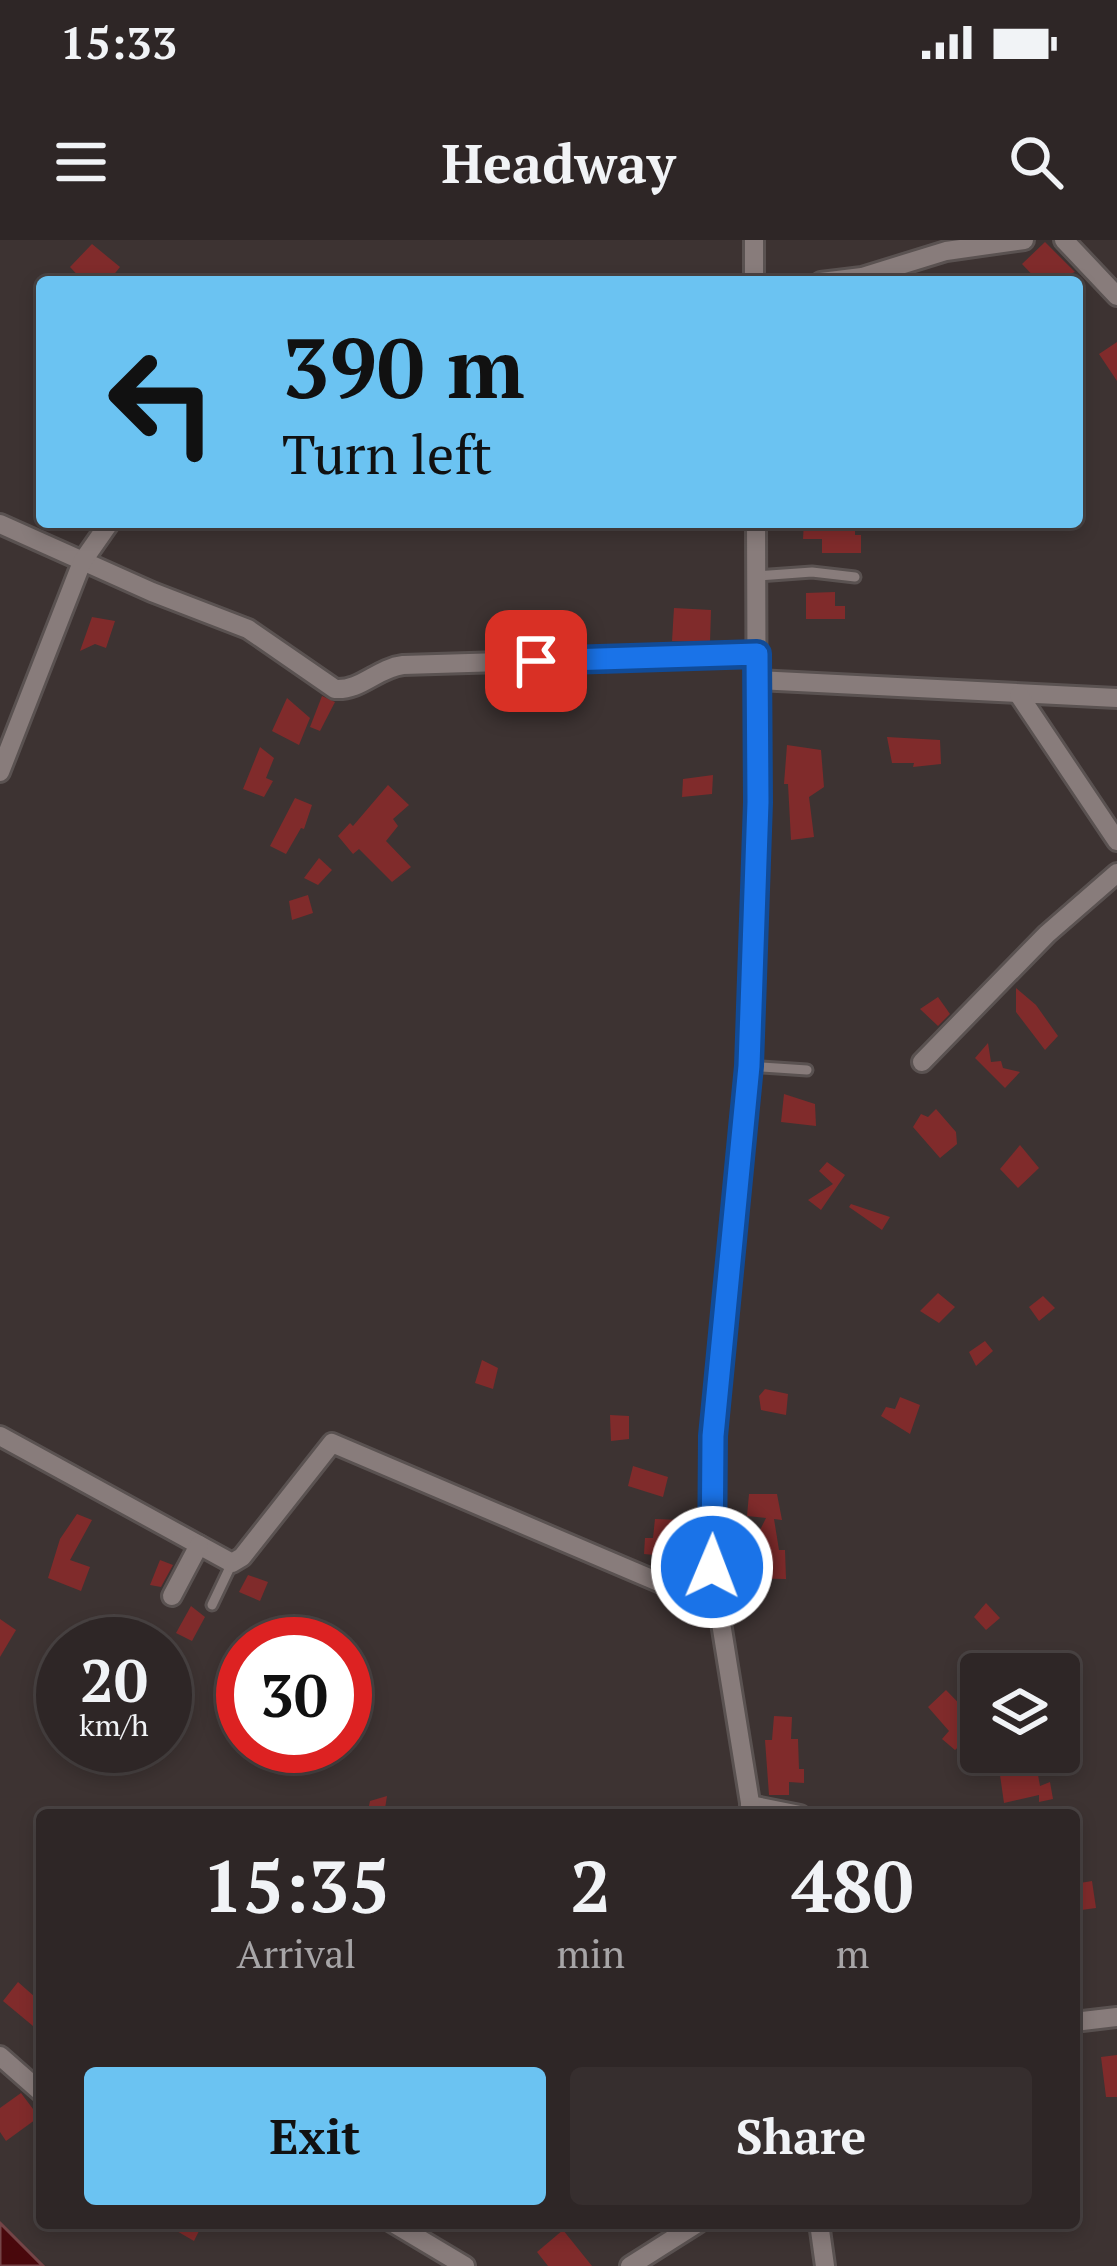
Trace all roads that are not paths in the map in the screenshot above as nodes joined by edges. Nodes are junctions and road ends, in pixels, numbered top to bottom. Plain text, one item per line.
1 (754, 240) edge
2 (1024, 240) edge
3 (1064, 240) edge
4 (754, 276) edge
5 (865, 276) edge
6 (1117, 296) edge
7 (0, 524) edge
8 (106, 528) edge
9 (756, 528) edge
10 (82, 562) junction
11 (757, 576) junction
12 (855, 577) dead end
13 (757, 654) junction
14 (757, 680) junction
15 (1019, 695) junction
16 (1117, 698) edge
17 (0, 772) edge
18 (1117, 842) edge
19 (1117, 873) edge
20 (922, 1061) dead end
21 (749, 1066) junction
22 (807, 1070) dead end
23 (0, 1436) edge
24 (199, 1546) junction
25 (232, 1563) junction
26 (172, 1596) dead end
27 (212, 1605) dead end
28 (715, 1606) junction
29 (751, 1809) edge
30 (1117, 2017) edge
31 (1080, 2021) edge
32 (0, 2056) edge
33 (36, 2088) edge
34 (403, 2229) edge
35 (689, 2229) edge
36 (820, 2229) edge
37 (464, 2266) edge
38 (630, 2266) edge
39 (825, 2266) edge

1 - 4 street
2 - 5 street
3 - 6 street
7 - 10 street
8 - 10 street
9 - 11 street
10 - 13 street
10 - 17 street
11 - 12 lane
11 - 13 street
13 - 14 street
14 - 15 street
14 - 21 street
15 - 16 street
15 - 18 street
19 - 20 street
21 - 22 lane
21 - 28 street
23 - 24 street
24 - 25 street
24 - 26 street
25 - 27 lane
25 - 28 street
28 - 29 street
30 - 31 street
32 - 33 street
34 - 37 street
35 - 38 street
36 - 39 street

